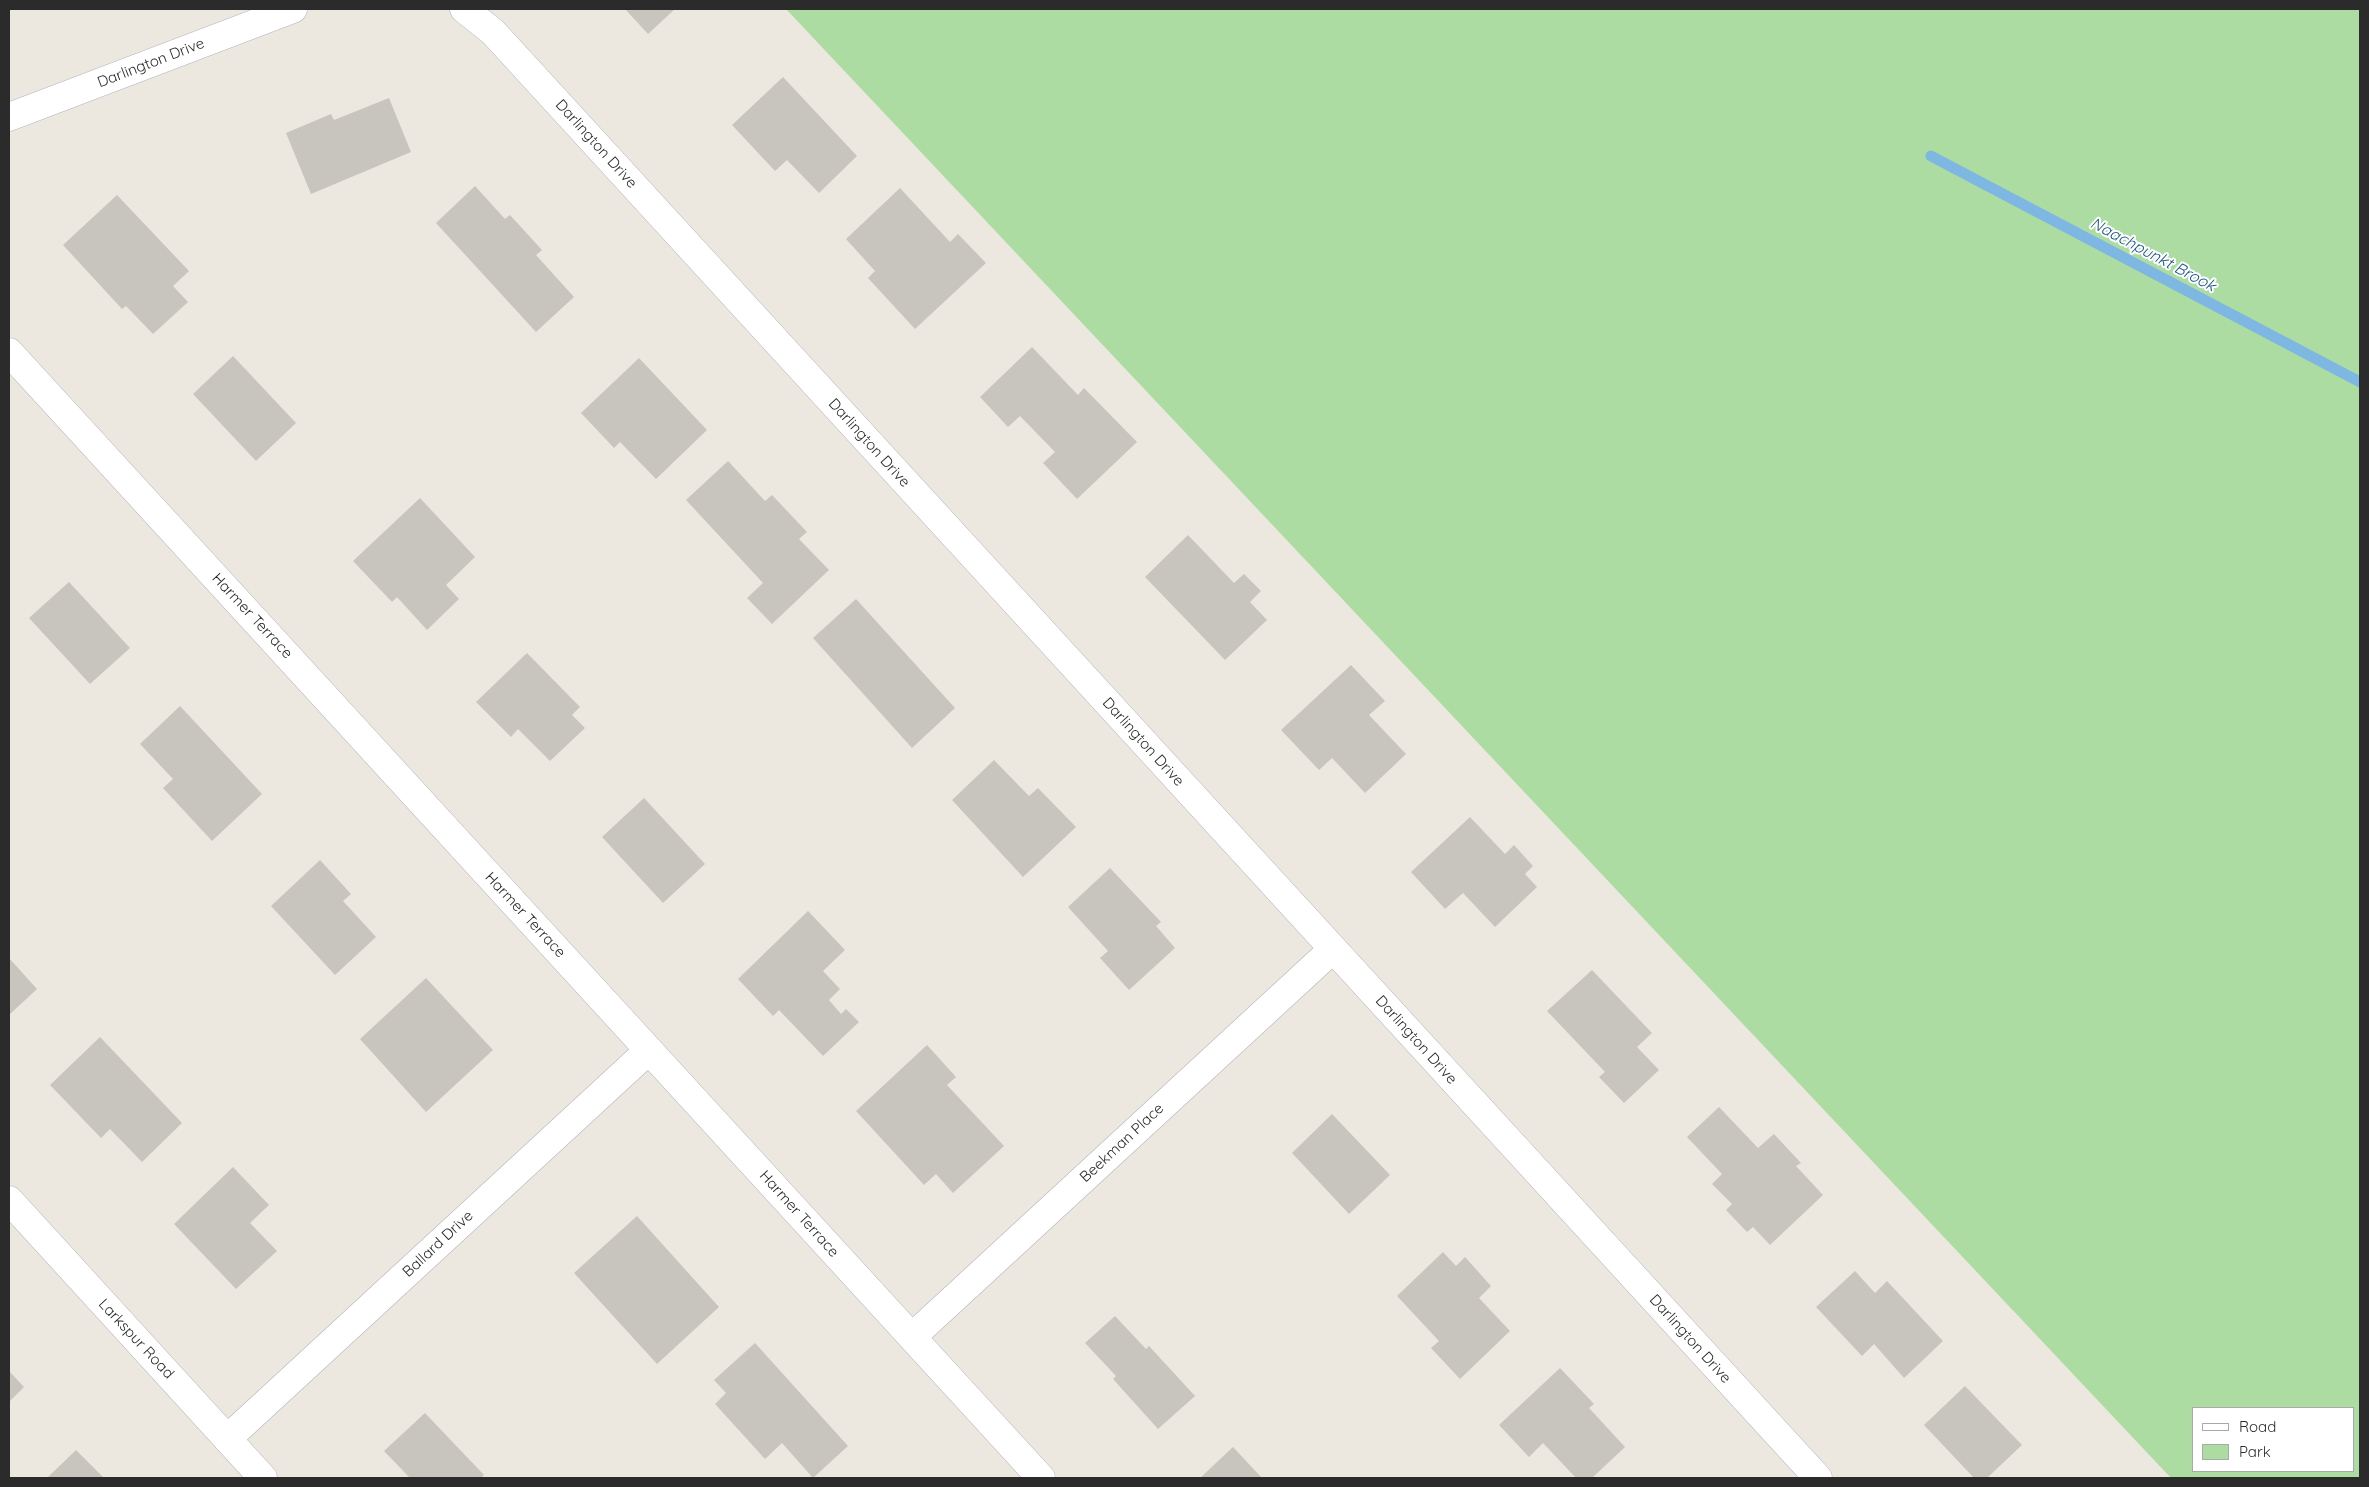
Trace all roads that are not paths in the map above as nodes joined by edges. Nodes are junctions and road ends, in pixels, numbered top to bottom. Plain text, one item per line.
1 (293, 9) edge
2 (464, 9) edge
3 (9, 117) edge
4 (9, 352) edge
5 (1333, 949) junction
6 (649, 1050) junction
7 (9, 1200) edge
8 (912, 1337) junction
9 (227, 1439) junction
10 (263, 1478) edge
11 (1041, 1478) edge
12 (1818, 1478) edge

1 - 3 street, Darlington Drive
2 - 5 street, Darlington Drive
4 - 6 street, Harmer Terrace
5 - 8 street, Beekman Place
5 - 12 street, Darlington Drive
6 - 8 street, Harmer Terrace
6 - 9 street, Ballard Drive
7 - 9 street, Larkspur Road
8 - 11 street, Harmer Terrace
9 - 10 street, Larkspur Road

